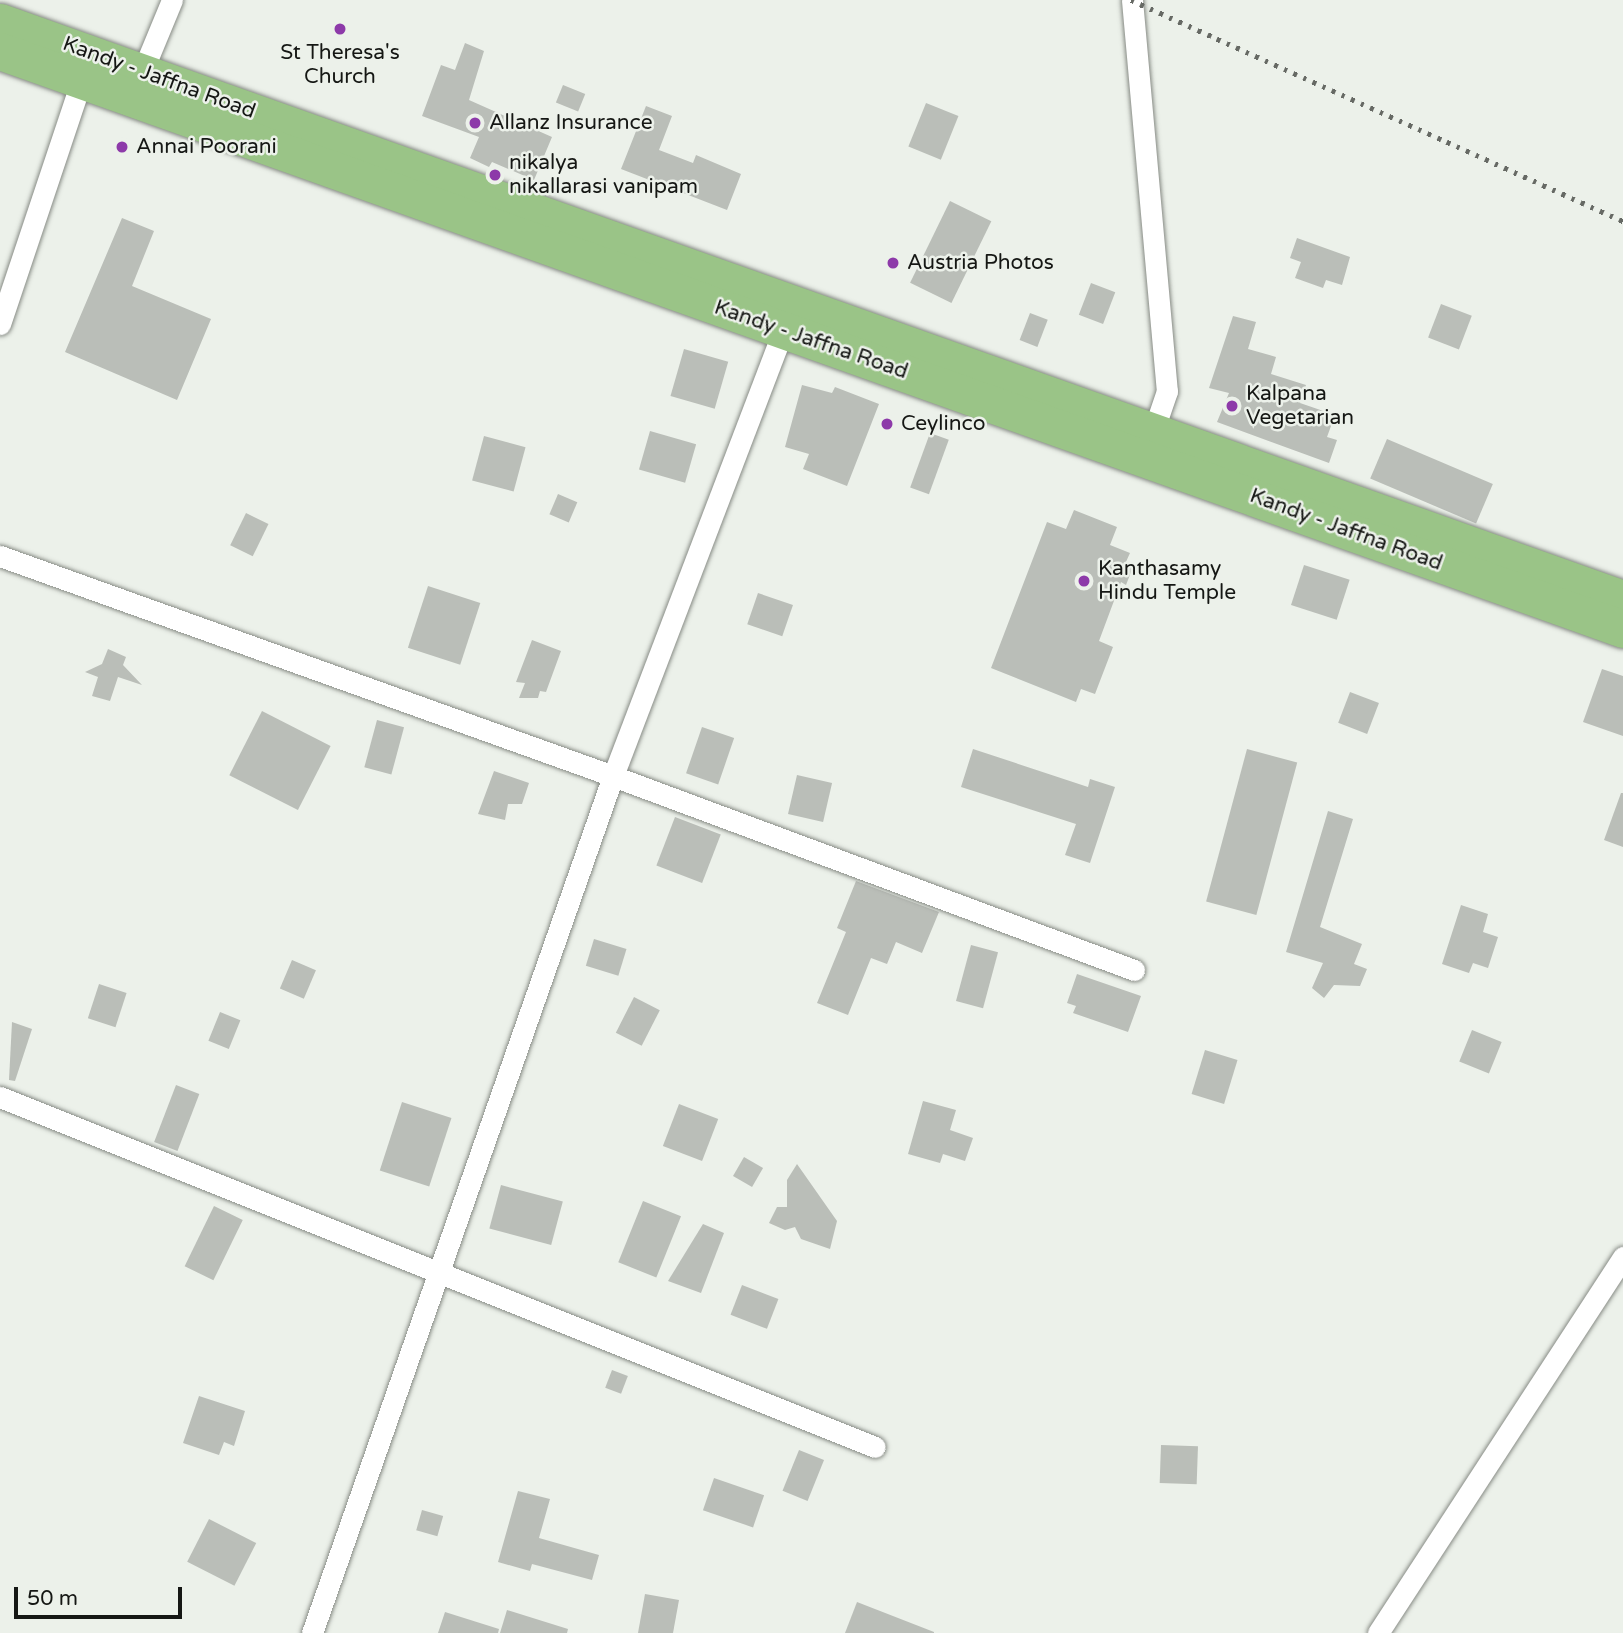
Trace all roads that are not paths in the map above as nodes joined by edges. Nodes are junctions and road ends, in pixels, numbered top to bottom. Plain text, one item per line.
1 (172, 0) edge
2 (1132, 0) edge
3 (0, 22) edge
4 (0, 51) edge
5 (86, 66) junction
6 (143, 70) junction
7 (788, 317) junction
8 (0, 324) edge
9 (1149, 445) junction
10 (0, 556) edge
11 (1623, 599) edge
12 (1623, 629) edge
13 (612, 776) junction
14 (1134, 970) dead end
15 (0, 1097) edge
16 (1623, 1257) edge
17 (440, 1271) junction
18 (874, 1447) dead end
19 (312, 1633) edge
20 (1378, 1633) edge

1 - 6 street
2 - 9 street
3 - 5 highway, Kandy - Jaffna Road
4 - 5 highway, Kandy - Jaffna Road
5 - 6 highway, Kandy - Jaffna Road
5 - 7 highway, Kandy - Jaffna Road
5 - 8 street
6 - 7 highway, Kandy - Jaffna Road
7 - 9 highway, Kandy - Jaffna Road
7 - 13 street
9 - 11 highway, Kandy - Jaffna Road
9 - 12 highway, Kandy - Jaffna Road
10 - 13 street
13 - 14 street
13 - 17 street
15 - 17 street
16 - 20 street
17 - 18 street
17 - 19 street

